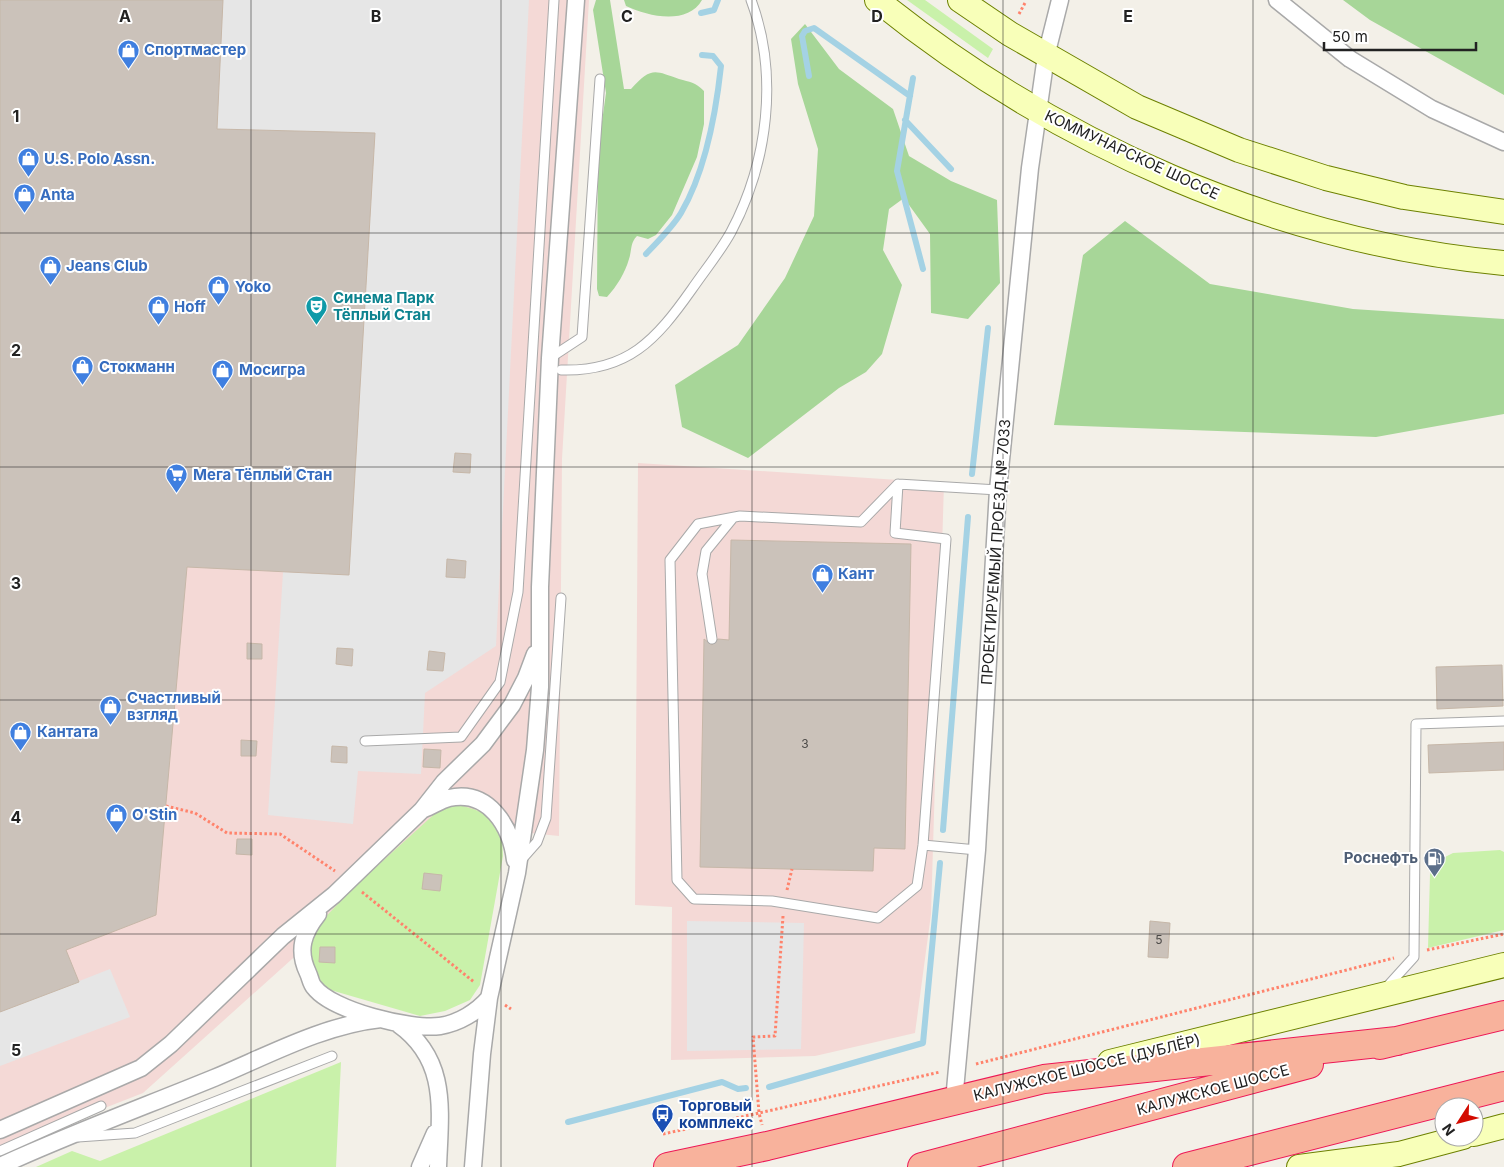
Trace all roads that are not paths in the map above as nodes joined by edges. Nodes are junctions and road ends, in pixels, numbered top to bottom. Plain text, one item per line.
1 (554, 0) edge
2 (576, 0) edge
3 (751, 0) edge
4 (877, 0) edge
5 (960, 0) edge
6 (1277, 0) edge
7 (1058, 2) edge
8 (1046, 56) junction
9 (600, 79) dead end
10 (1039, 112) junction
11 (1504, 142) edge
12 (1504, 212) edge
13 (1504, 263) edge
14 (550, 358) junction
15 (561, 370) dead end
16 (898, 484) junction
17 (998, 490) junction
18 (733, 518) junction
19 (561, 598) dead end
20 (712, 639) dead end
21 (538, 645) junction
22 (1504, 721) edge
23 (365, 741) dead end
24 (422, 810) junction
25 (923, 845) junction
26 (978, 850) junction
27 (518, 868) junction
28 (334, 895) junction
29 (1504, 964) edge
30 (1378, 996) junction
31 (489, 998) junction
32 (1504, 1015) edge
33 (388, 1021) junction
34 (1397, 1041) junction
35 (332, 1056) dead end
36 (1044, 1079) junction
37 (1504, 1086) edge
38 (954, 1101) junction
39 (101, 1106) dead end
40 (439, 1121) junction
41 (1504, 1126) edge
42 (0, 1130) edge
43 (1484, 1131) edge
44 (58, 1139) junction
45 (1434, 1145) edge
46 (0, 1151) edge
47 (0, 1166) edge
48 (420, 1167) edge
49 (438, 1167) edge
50 (473, 1167) edge
51 (668, 1167) edge
52 (922, 1167) edge
53 (1187, 1167) edge
54 (1299, 1167) edge

1 - 23 lane
2 - 14 street
3 - 15 lane
4 - 10 main road, КОММУНАРСКОЕ ШОССЕ
5 - 8 main road
6 - 11 street
7 - 8 street, ПРОЕКТИРУЕМЫЙ ПРОЕЗД № 7033
8 - 10 street, ПРОЕКТИРУЕМЫЙ ПРОЕЗД № 7033
8 - 12 main road
9 - 14 lane
10 - 13 main road, КОММУНАРСКОЕ ШОССЕ
10 - 17 street, ПРОЕКТИРУЕМЫЙ ПРОЕЗД № 7033
14 - 21 street
16 - 17 lane
16 - 18 lane
16 - 25 lane
17 - 26 street, ПРОЕКТИРУЕМЫЙ ПРОЕЗД № 7033
18 - 20 lane
18 - 25 lane
19 - 27 lane
21 - 24 street
21 - 27 street
22 - 30 lane
24 - 27 street
24 - 28 street
25 - 26 lane
26 - 38 street, ПРОЕКТИРУЕМЫЙ ПРОЕЗД № 7033
27 - 31 street
28 - 33 street
28 - 42 street
29 - 30 main road, КАЛУЖСКОЕ ШОССЕ (ДУБЛЁР)
30 - 36 main road, КАЛУЖСКОЕ ШОССЕ (ДУБЛЁР)
31 - 33 street
31 - 50 street
32 - 34 highway, КАЛУЖСКОЕ ШОССЕ
33 - 40 street
33 - 44 street
34 - 36 highway
34 - 52 highway, КАЛУЖСКОЕ ШОССЕ
35 - 44 lane
36 - 38 highway, КАЛУЖСКОЕ ШОССЕ (ДУБЛЁР)
37 - 53 highway
38 - 51 highway, КАЛУЖСКОЕ ШОССЕ (ДУБЛЁР)
39 - 46 lane
40 - 48 street
40 - 49 street
41 - 43 main road
44 - 47 street
45 - 54 main road

